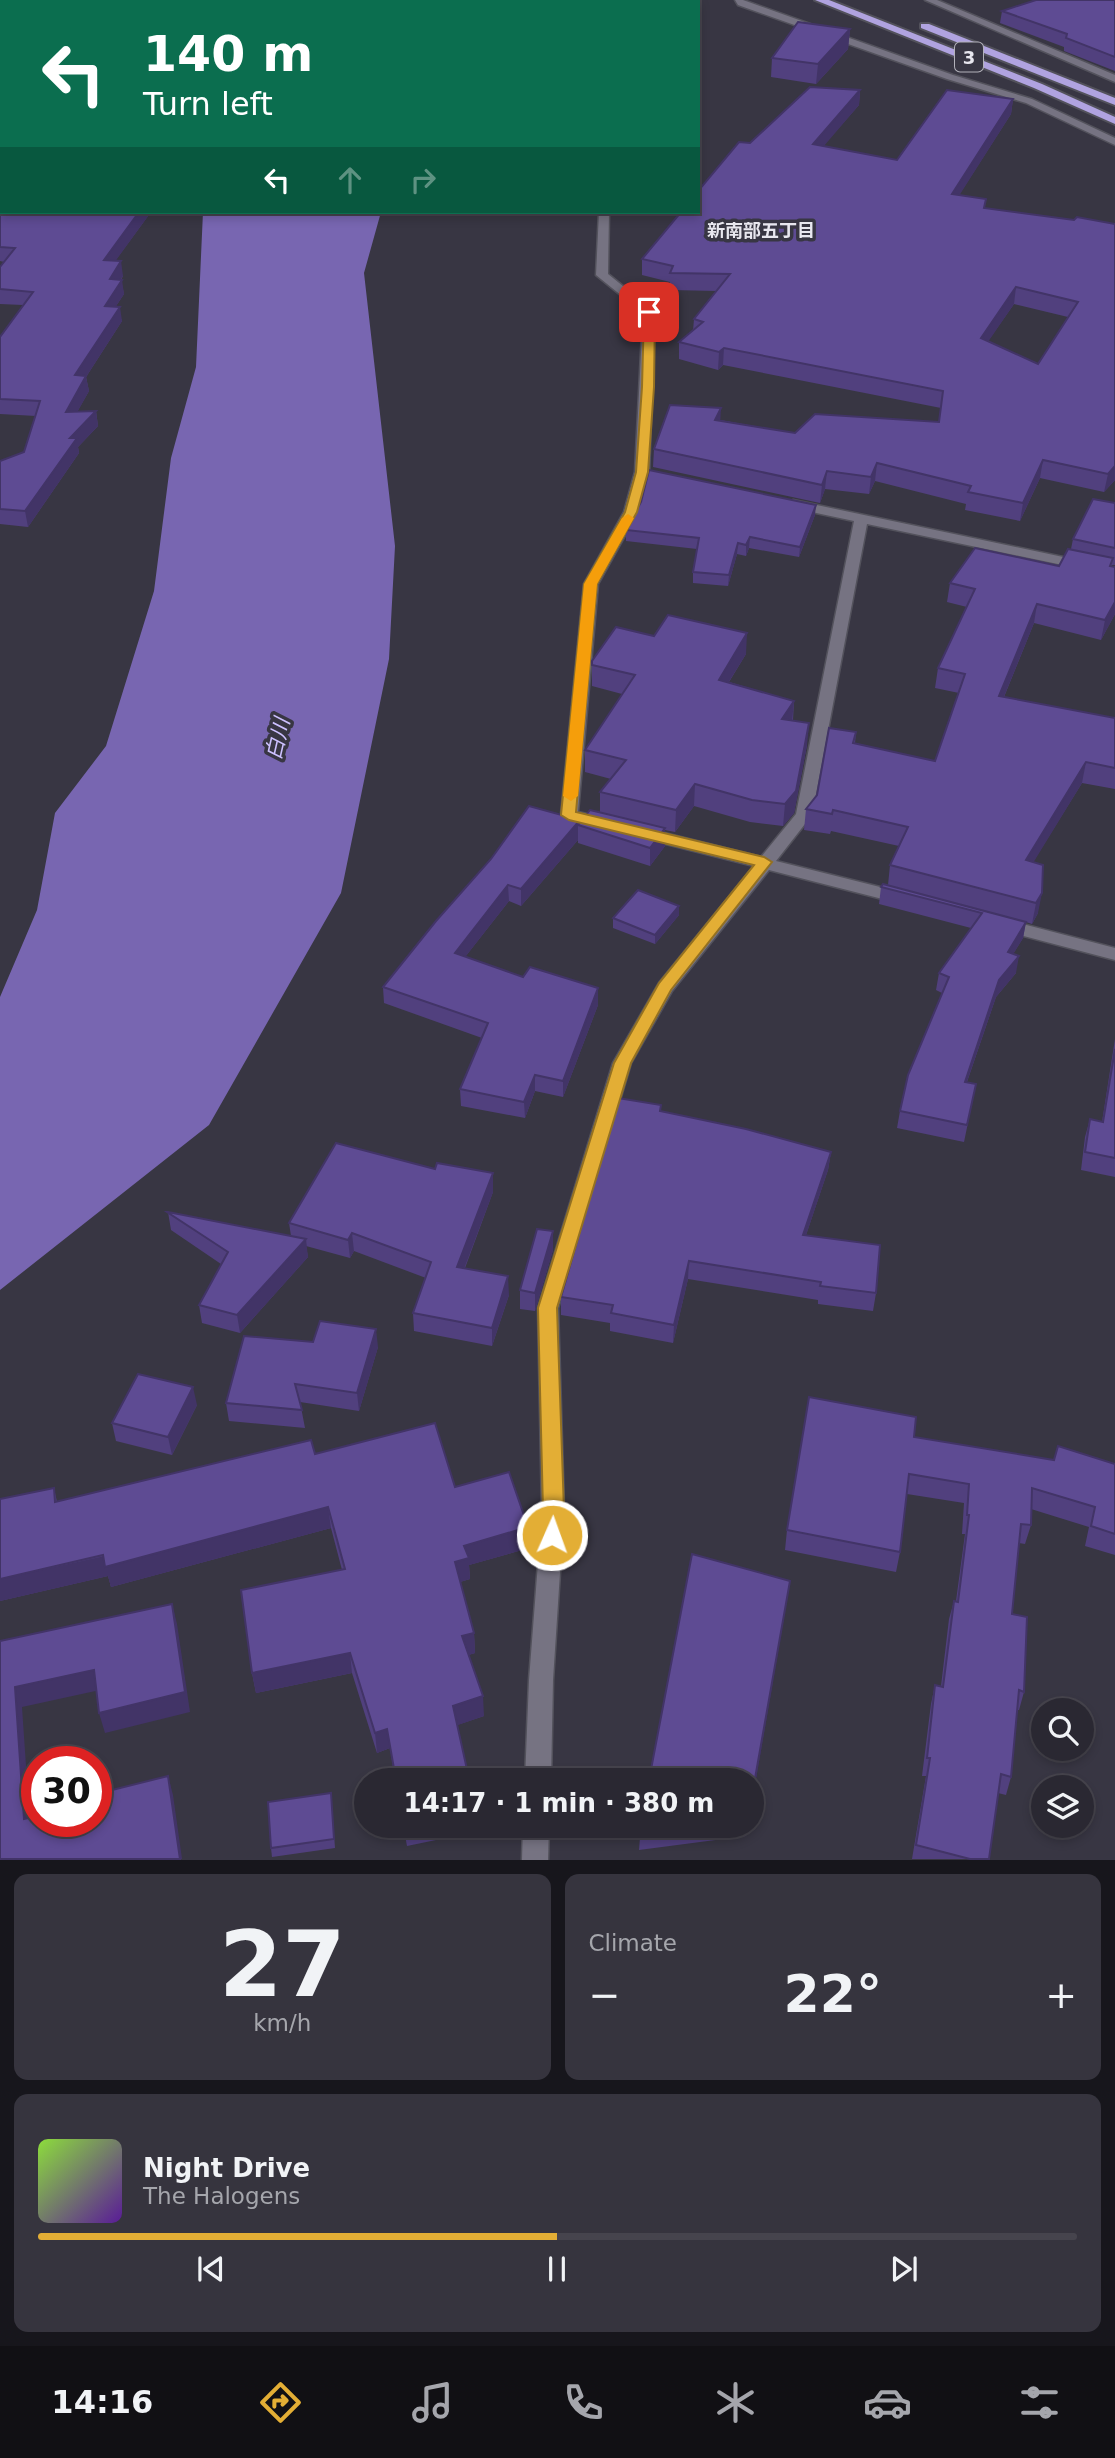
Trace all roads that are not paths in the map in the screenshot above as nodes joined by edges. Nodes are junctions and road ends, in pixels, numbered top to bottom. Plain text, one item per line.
1 (739, 0) edge
2 (820, 0) edge
3 (929, 0) edge
4 (942, 2) edge
5 (919, 24) dead end
6 (1115, 79) edge
7 (1115, 102) edge
8 (1115, 121) edge
9 (1115, 142) edge
10 (604, 214) edge
11 (784, 503) edge
12 (861, 519) junction
13 (1115, 572) edge
14 (764, 862) junction
15 (912, 901) edge
16 (980, 919) edge
17 (1115, 954) edge
18 (538, 1768) edge
19 (536, 1838) edge
20 (535, 1860) edge

1 - 9 street
2 - 8 highway, 3
3 - 4 street
4 - 6 street
5 - 7 highway, 3
10 - 14 street
11 - 12 street
12 - 13 street
12 - 14 street
14 - 15 street
14 - 18 street
16 - 17 street
19 - 20 street

